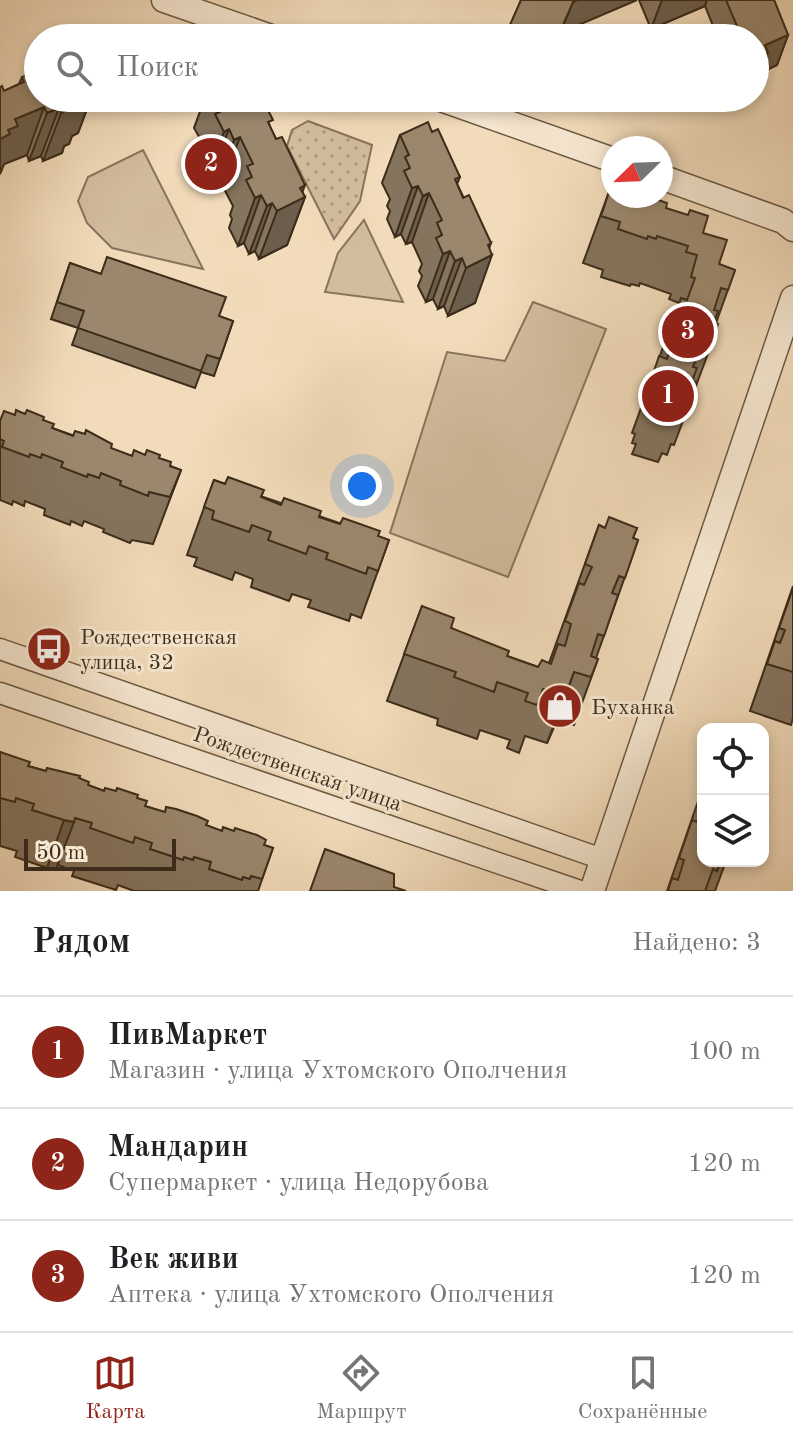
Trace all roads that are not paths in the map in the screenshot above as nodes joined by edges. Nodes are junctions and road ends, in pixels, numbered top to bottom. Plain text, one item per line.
1 (164, 0) edge
2 (233, 24) edge
3 (478, 112) edge
4 (601, 156) edge
5 (673, 181) edge
6 (793, 229) edge
7 (793, 298) edge
8 (788, 319) edge
9 (0, 649) edge
10 (0, 693) edge
11 (602, 859) junction
12 (580, 891) edge
13 (592, 891) edge

1 - 2 street
3 - 4 street
5 - 6 street
7 - 8 street
8 - 11 street
9 - 11 street
10 - 12 street, Рождественская улица
11 - 13 street

